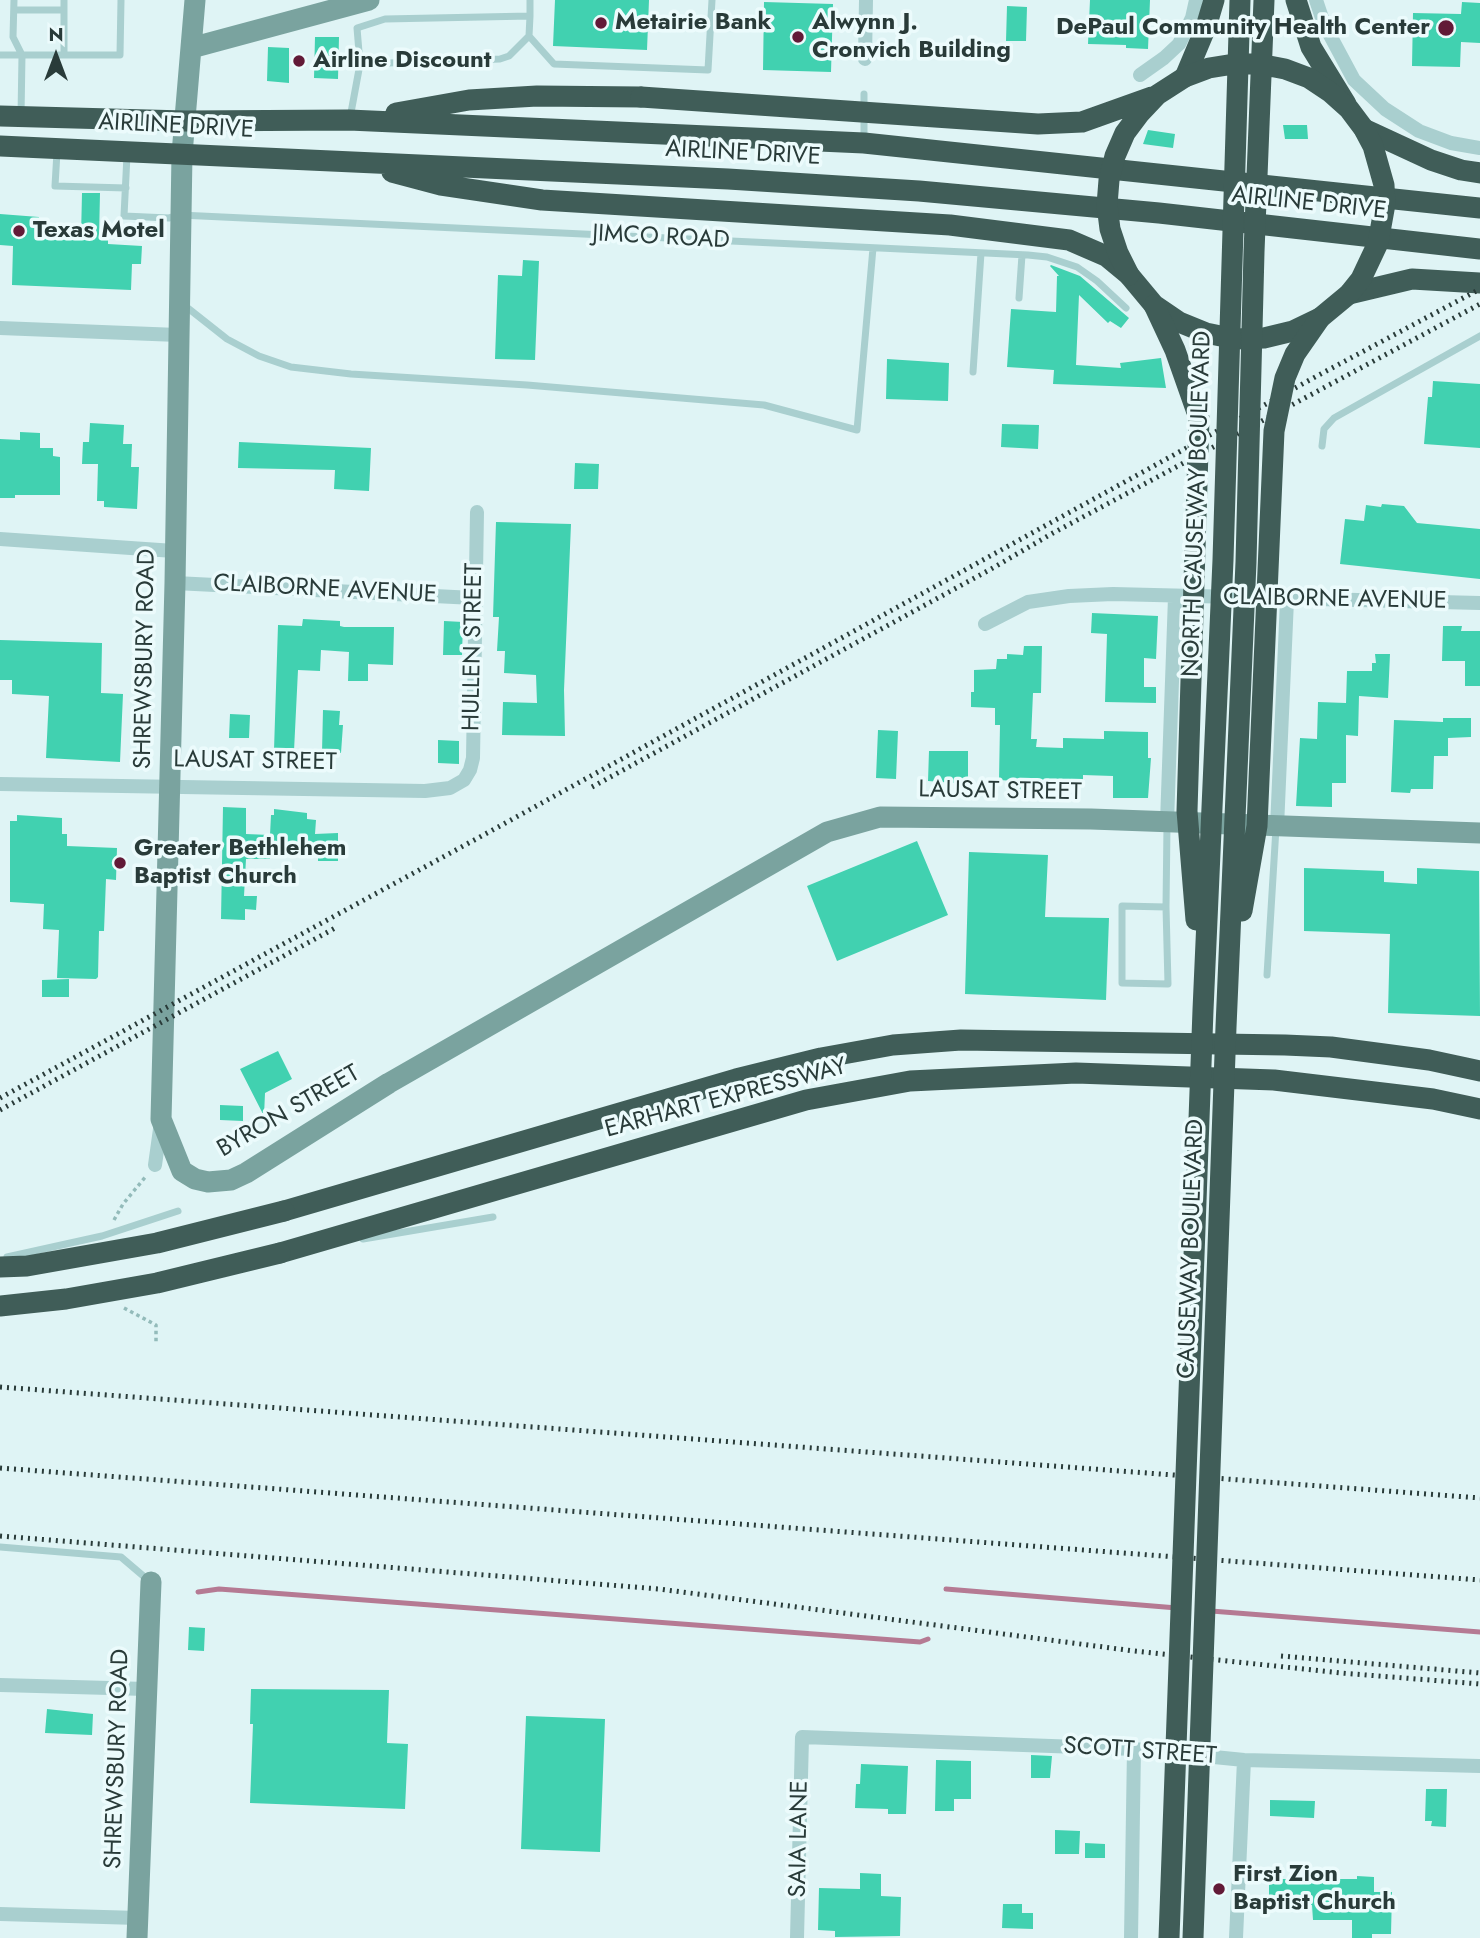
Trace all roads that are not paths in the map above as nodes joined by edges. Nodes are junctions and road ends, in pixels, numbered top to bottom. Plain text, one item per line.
1 (14, 0) edge
2 (64, 0) edge
3 (121, 0) edge
4 (195, 0) edge
5 (530, 0) edge
6 (712, 0) edge
7 (866, 0) edge
8 (1196, 0) edge
9 (1214, 0) edge
10 (1240, 0) edge
11 (1264, 0) edge
12 (1296, 0) edge
13 (1316, 0) edge
14 (358, 9) edge
15 (13, 10) junction
16 (64, 10) junction
17 (530, 16) junction
18 (357, 28) junction
19 (529, 36) junction
20 (191, 48) junction
21 (0, 55) edge
22 (22, 55) junction
23 (64, 55) junction
24 (865, 59) dead end
25 (360, 64) junction
26 (1140, 75) dead end
27 (1185, 78) junction
28 (863, 94) dead end
29 (1157, 95) junction
30 (1349, 109) junction
31 (11, 116) edge
32 (349, 120) junction
33 (185, 121) junction
34 (1364, 129) junction
35 (863, 143) junction
36 (0, 146) edge
37 (58, 148) junction
38 (1480, 148) edge
39 (128, 151) junction
40 (182, 154) junction
41 (349, 161) junction
42 (1480, 173) edge
43 (125, 188) junction
44 (1480, 208) edge
45 (180, 215) junction
46 (873, 248) junction
47 (1480, 249) edge
48 (982, 253) junction
49 (1021, 255) junction
50 (1129, 275) junction
51 (1480, 283) edge
52 (1349, 294) junction
53 (1019, 298) dead end
54 (178, 300) junction
55 (1154, 305) junction
56 (1126, 308) dead end
57 (1320, 318) junction
58 (0, 328) edge
59 (178, 335) junction
60 (1480, 336) edge
61 (973, 372) dead end
62 (1322, 446) dead end
63 (477, 512) dead end
64 (0, 539) edge
65 (174, 551) junction
66 (1246, 562) joint
67 (175, 583) junction
68 (1175, 597) junction
69 (474, 598) junction
70 (1287, 600) junction
71 (1480, 603) edge
72 (985, 624) dead end
73 (464, 780) joint
74 (0, 783) edge
75 (170, 787) junction
76 (1167, 822) junction
77 (1277, 827) junction
78 (1480, 833) edge
79 (1166, 908) junction
80 (1267, 975) dead end
81 (1203, 1010) junction
82 (1226, 1027) junction
83 (431, 1059) joint
84 (1480, 1071) edge
85 (1480, 1109) edge
86 (161, 1119) junction
87 (155, 1165) dead end
88 (178, 1211) dead end
89 (493, 1217) dead end
90 (280, 1253) junction
91 (0, 1259) edge
92 (0, 1267) edge
93 (0, 1306) edge
94 (0, 1547) edge
95 (151, 1582) joint
96 (0, 1685) edge
97 (146, 1689) junction
98 (802, 1740) joint
99 (1134, 1749) junction
100 (1244, 1760) junction
101 (1480, 1766) edge
102 (0, 1914) edge
103 (138, 1928) edge
104 (797, 1938) edge
105 (1131, 1938) edge
106 (1169, 1938) edge
107 (1193, 1938) edge
108 (1236, 1938) edge

1 - 15 lane
2 - 16 lane
3 - 23 lane
4 - 20 street, SHREWSBURY ROAD
5 - 17 lane
6 - 19 lane
7 - 24 street
8 - 26 street
9 - 27 highway
10 - 81 highway, NORTH CAUSEWAY BOULEVARD, bridge
11 - 66 highway, NORTH CAUSEWAY BOULEVARD, bridge
12 - 30 highway, bridge
13 - 38 street
14 - 18 lane
14 - 20 street
15 - 16 lane
15 - 22 lane
16 - 23 lane
17 - 18 lane
17 - 19 lane
18 - 25 lane
19 - 25 lane
20 - 33 street, SHREWSBURY ROAD
21 - 22 lane
22 - 23 lane
22 - 31 lane
25 - 32 lane
27 - 29 highway, bridge
27 - 30 highway, bridge
28 - 35 lane
29 - 32 highway, bridge
29 - 50 highway, bridge
30 - 34 highway, bridge
31 - 33 highway, AIRLINE DRIVE
32 - 33 highway, AIRLINE DRIVE
32 - 35 highway, AIRLINE DRIVE
33 - 40 street, SHREWSBURY ROAD
34 - 42 highway
34 - 52 highway, bridge
35 - 44 highway, AIRLINE DRIVE
36 - 37 highway, AIRLINE DRIVE
37 - 39 highway, AIRLINE DRIVE
37 - 43 lane
39 - 40 highway, AIRLINE DRIVE
39 - 43 lane
40 - 41 highway, AIRLINE DRIVE
40 - 45 street, SHREWSBURY ROAD
41 - 47 highway, AIRLINE DRIVE
41 - 50 highway
43 - 45 lane, JIMCO ROAD
45 - 46 lane, JIMCO ROAD
45 - 54 street, SHREWSBURY ROAD
46 - 48 lane, JIMCO ROAD
46 - 54 lane
48 - 49 lane, JIMCO ROAD
48 - 61 lane
49 - 53 lane
49 - 56 lane, JIMCO ROAD
50 - 55 highway
51 - 52 highway
52 - 57 highway, bridge
54 - 59 street, SHREWSBURY ROAD
55 - 57 highway, bridge
55 - 81 highway, bridge
57 - 82 highway, bridge
58 - 59 street
59 - 65 street, SHREWSBURY ROAD
60 - 62 lane
63 - 69 street, HULLEN STREET
64 - 65 street
65 - 67 street, SHREWSBURY ROAD
66 - 82 highway, CAUSEWAY BOULEVARD, bridge
67 - 69 street, CLAIBORNE AVENUE
67 - 75 street, SHREWSBURY ROAD
68 - 70 street, CLAIBORNE AVENUE
68 - 72 street, CLAIBORNE AVENUE
68 - 76 street
69 - 73 street, HULLEN STREET
70 - 71 street, CLAIBORNE AVENUE
70 - 77 street
73 - 75 street, LAUSAT STREET
74 - 75 street, LAUSAT STREET
75 - 86 street, SHREWSBURY ROAD
76 - 77 street, LAUSAT STREET
76 - 79 lane
76 - 83 street, LAUSAT STREET
77 - 78 street, LAUSAT STREET
77 - 80 lane
79 - 79 lane
81 - 106 highway, CAUSEWAY BOULEVARD, bridge
82 - 107 highway, CAUSEWAY BOULEVARD, bridge
83 - 86 street, BYRON STREET
84 - 92 highway, EARHART EXPRESSWAY, bridge
85 - 90 highway, EARHART EXPRESSWAY
86 - 87 street, SHREWSBURY ROAD
88 - 91 lane, bridge
89 - 90 lane
90 - 93 highway, EARHART EXPRESSWAY, bridge
94 - 95 lane
95 - 97 street, SHREWSBURY ROAD
96 - 97 street
97 - 103 street, SHREWSBURY ROAD
98 - 99 street, SCOTT STREET
98 - 104 street, SAIA LANE
99 - 100 street, SCOTT STREET
99 - 105 street
100 - 101 street, SCOTT STREET
100 - 108 street
102 - 103 street

